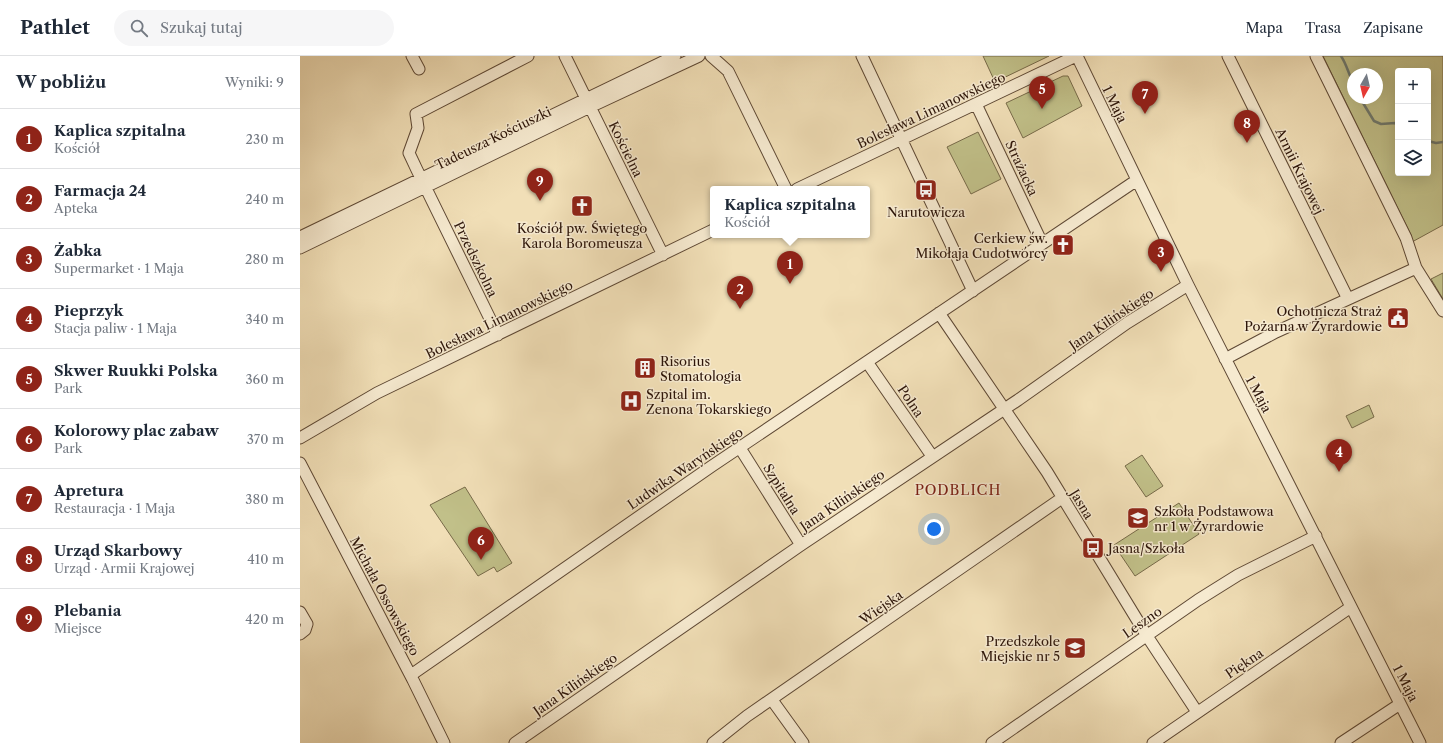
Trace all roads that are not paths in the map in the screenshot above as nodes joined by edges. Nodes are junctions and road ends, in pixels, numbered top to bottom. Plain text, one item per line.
1 (412, 56) edge
2 (528, 56) edge
3 (565, 56) edge
4 (674, 56) edge
5 (699, 56) edge
6 (711, 56) edge
7 (862, 56) edge
8 (1076, 56) edge
9 (1228, 56) edge
10 (1316, 56) edge
11 (419, 69) dead end
12 (588, 102) junction
13 (976, 104) junction
14 (902, 139) junction
15 (1137, 180) junction
16 (785, 186) edge
17 (803, 186) edge
18 (426, 187) junction
19 (710, 232) edge
20 (300, 237) edge
21 (1042, 243) junction
22 (300, 248) edge
23 (663, 255) junction
24 (1416, 268) junction
25 (1188, 285) junction
26 (973, 290) junction
27 (1348, 299) junction
28 (1443, 311) edge
29 (939, 313) junction
30 (498, 335) junction
31 (1225, 359) junction
32 (867, 362) junction
33 (1004, 409) junction
34 (300, 438) edge
35 (740, 448) junction
36 (932, 456) junction
37 (300, 463) edge
38 (1062, 498) junction
39 (1316, 536) junction
40 (801, 545) junction
41 (1352, 607) junction
42 (300, 612) edge
43 (303, 632) edge
44 (1147, 636) junction
45 (411, 675) junction
46 (772, 700) junction
47 (1400, 704) junction
48 (1197, 712) junction
49 (717, 742) edge
50 (444, 743) edge
51 (515, 743) edge
52 (803, 743) edge
53 (992, 743) edge
54 (1153, 743) edge
55 (1341, 743) edge
56 (1420, 743) edge

1 - 11 street
2 - 18 street, Przedszkolna
3 - 12 street, Kościelna
4 - 12 street, Tadeusza Kościuszki
5 - 12 street, Tadeusza Kościuszki
6 - 16 street
7 - 14 street
8 - 13 street, Bolesława Limanowskiego
8 - 15 street, 1 Maja
9 - 27 street, Armii Krajowej
10 - 24 street
12 - 18 street, Tadeusza Kościuszki
12 - 23 street, Kościelna
13 - 14 street, Bolesława Limanowskiego
13 - 21 street, Strażacka
14 - 17 street, Bolesława Limanowskiego
14 - 26 street
15 - 21 street, Ludwika Waryńskiego
15 - 25 street, 1 Maja
18 - 20 street, Tadeusza Kościuszki
18 - 22 street, Tadeusza Kościuszki
18 - 30 street, Przedszkolna
19 - 23 street, Bolesława Limanowskiego
21 - 26 street, Ludwika Waryńskiego
23 - 30 street, Bolesława Limanowskiego
24 - 27 street
24 - 28 street
25 - 31 street, 1 Maja
25 - 33 street, Jana Kilińskiego
26 - 29 street, Ludwika Waryńskiego
27 - 31 street
29 - 32 street, Ludwika Waryńskiego
29 - 33 street, Jasna
30 - 34 street, Bolesława Limanowskiego
31 - 39 street, 1 Maja
32 - 35 street, Ludwika Waryńskiego
32 - 36 street, Polna
33 - 36 street, Jana Kilińskiego
33 - 38 street, Jasna
35 - 40 street, Szpitalna
35 - 45 street, Ludwika Waryńskiego
36 - 40 street, Jana Kilińskiego
37 - 45 street, Michała Ossowskiego
38 - 44 street, Jasna
38 - 46 street, Wiejska
39 - 41 street, 1 Maja
39 - 44 street, Leszno
40 - 51 street, Jana Kilińskiego
41 - 47 street, 1 Maja
41 - 48 street, Piękna
42 - 43 street
44 - 48 street, Jasna
44 - 53 street, Leszno
45 - 50 street, Michała Ossowskiego
46 - 49 street, Wiejska
46 - 52 street
47 - 55 street
47 - 56 street, 1 Maja
48 - 54 street, Piękna

